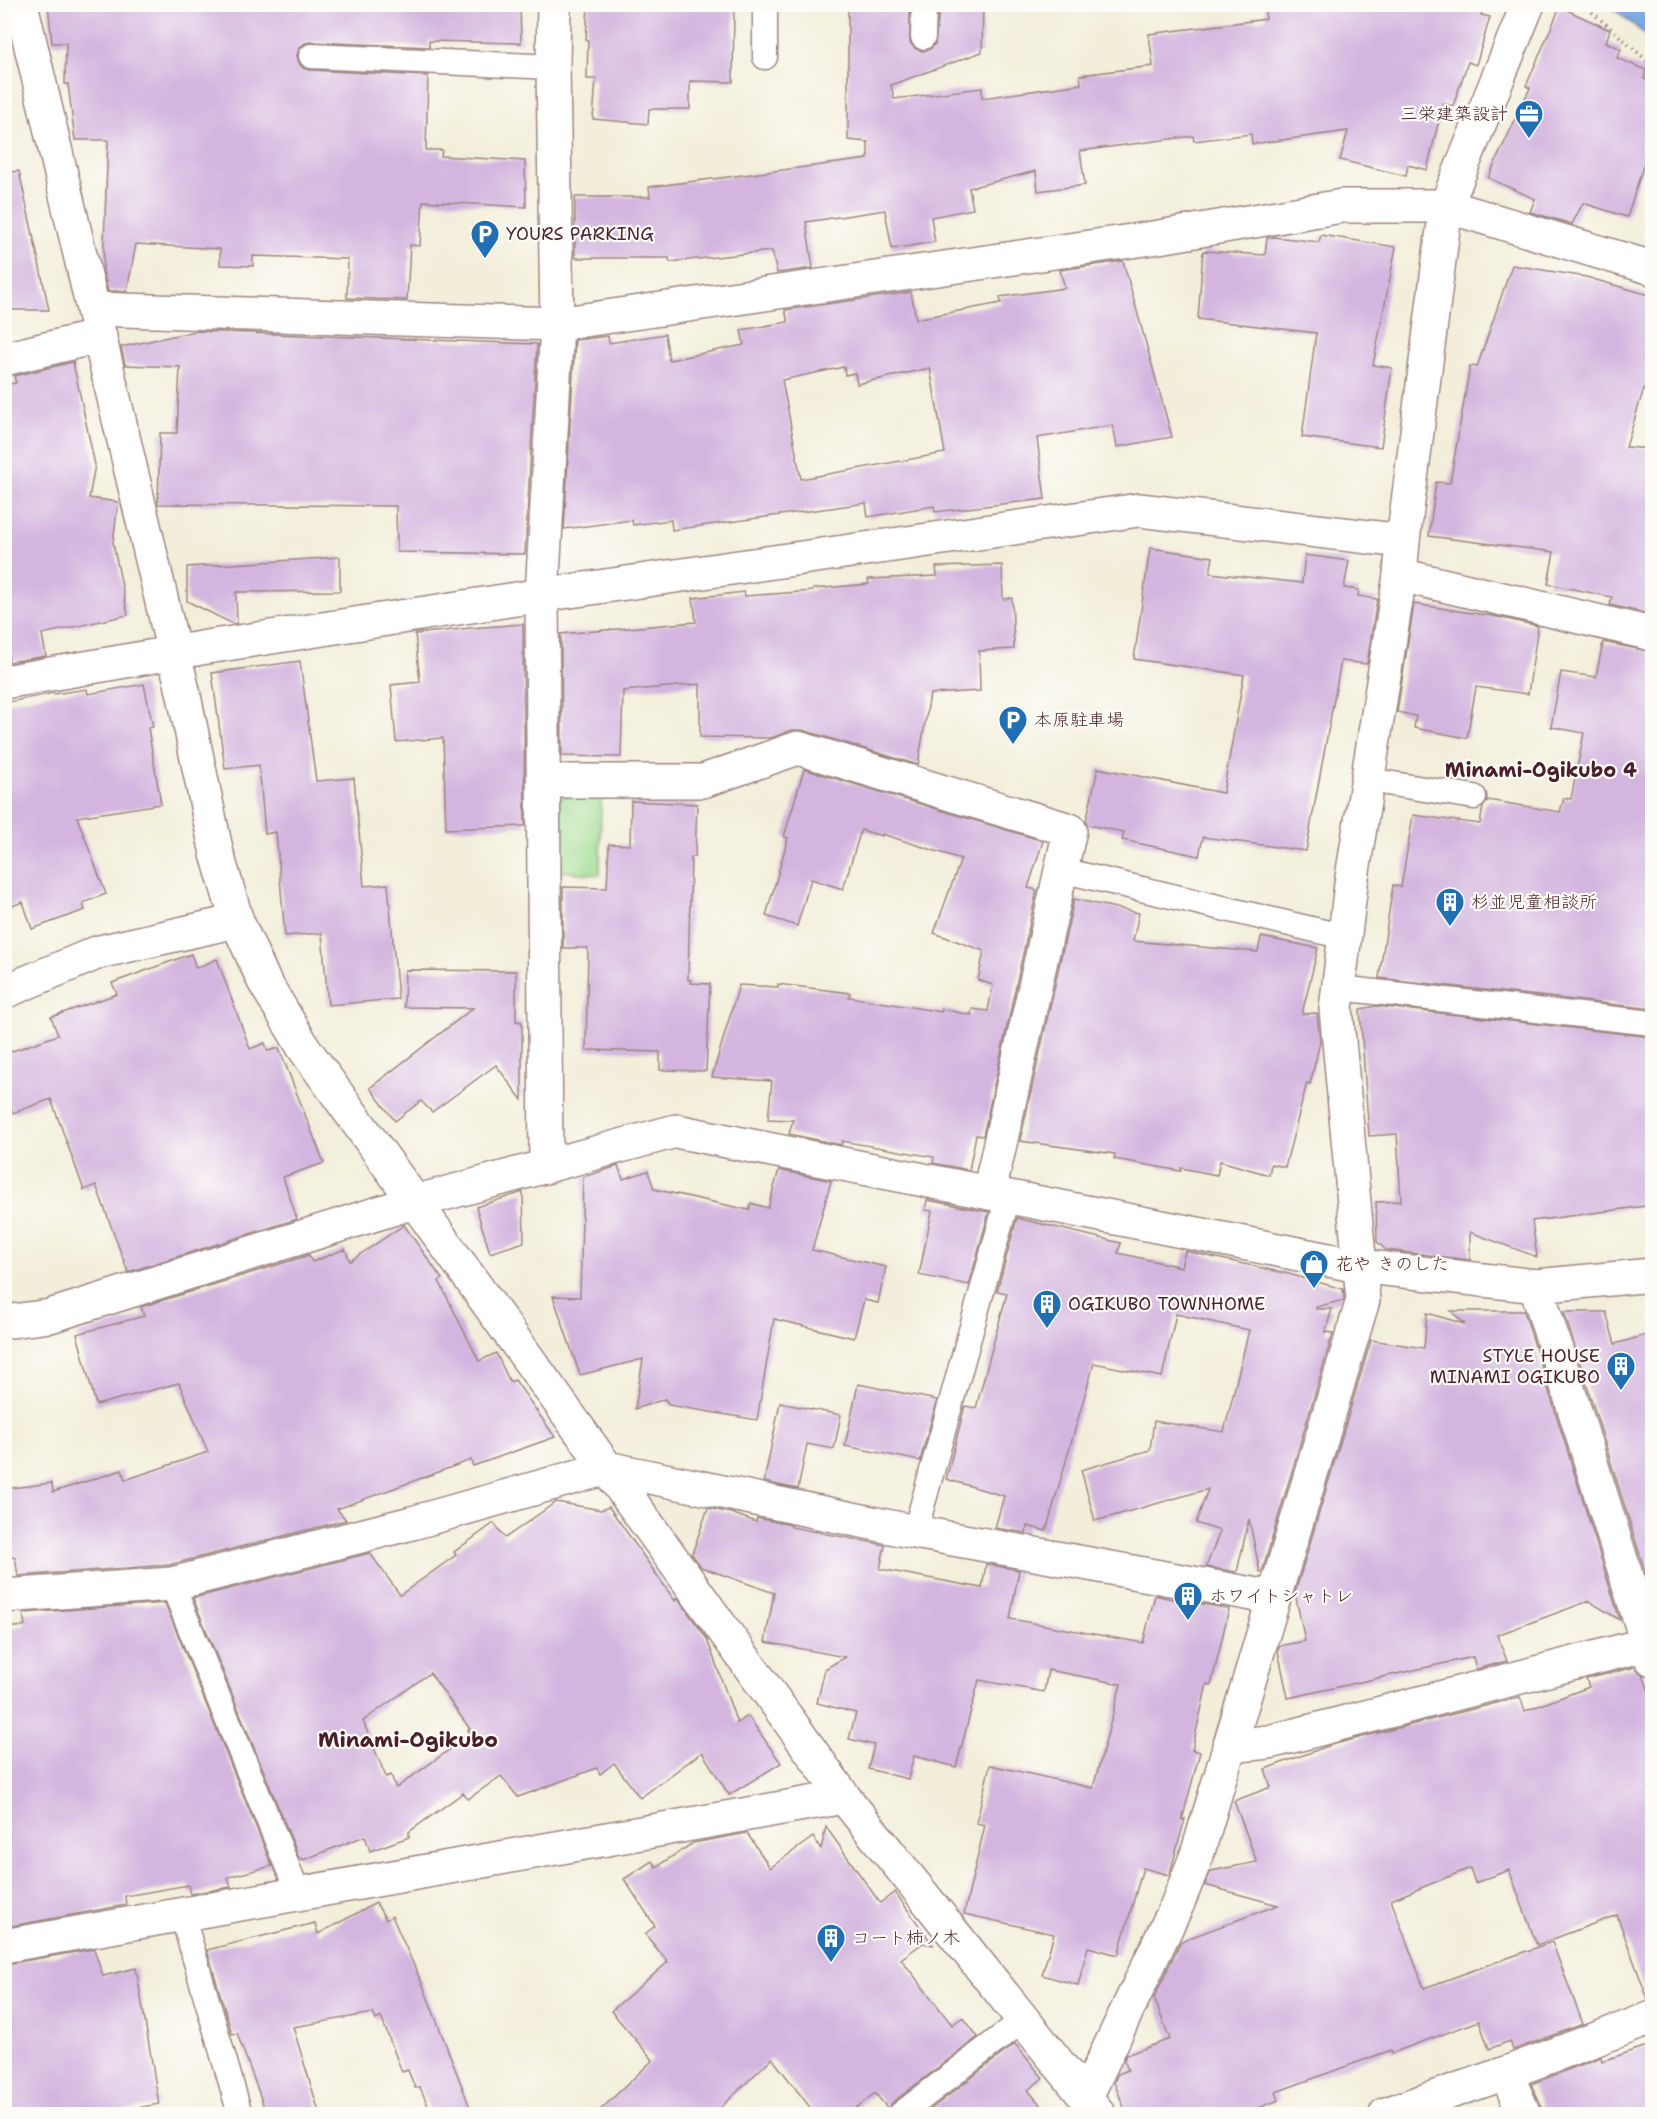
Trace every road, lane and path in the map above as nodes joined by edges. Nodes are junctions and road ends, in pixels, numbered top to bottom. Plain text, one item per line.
1 (21, 4) edge
2 (554, 4) edge
3 (765, 4) edge
4 (924, 4) edge
5 (1528, 4) edge
6 (1583, 4) edge
7 (923, 37) dead end
8 (311, 56) dead end
9 (765, 57) dead end
10 (1653, 65) edge
11 (553, 67) junction
12 (1446, 206) junction
13 (1653, 268) edge
14 (96, 323) junction
15 (557, 324) junction
16 (4, 359) edge
17 (1403, 541) junction
18 (1400, 575) junction
19 (542, 595) junction
20 (1653, 634) edge
21 (174, 652) junction
22 (4, 682) edge
23 (1368, 780) junction
24 (544, 781) junction
25 (1474, 797) dead end
26 (1061, 870) junction
27 (237, 921) junction
28 (1345, 937) junction
29 (1339, 988) junction
30 (4, 992) edge
31 (1653, 1023) edge
32 (546, 1167) junction
33 (998, 1195) junction
34 (414, 1202) junction
35 (1359, 1266) junction
36 (1653, 1275) edge
37 (1536, 1286) junction
38 (4, 1322) edge
39 (607, 1468) junction
40 (915, 1532) junction
41 (172, 1584) junction
42 (4, 1596) edge
43 (1274, 1598) junction
44 (1651, 1649) edge
45 (1229, 1746) junction
46 (844, 1797) junction
47 (299, 1895) junction
48 (182, 1914) junction
49 (4, 1946) edge
50 (1653, 2018) edge
51 (1023, 2020) junction
52 (1506, 2073) junction
53 (1087, 2109) edge
54 (240, 2115) edge
55 (901, 2115) edge
56 (1386, 2115) edge
57 (1524, 2115) edge

1 - 14 street
2 - 11 street
3 - 9 lane
4 - 7 lane
5 - 12 street
6 - 10 path
8 - 11 lane
11 - 15 street
12 - 13 street
12 - 15 street
12 - 17 street
14 - 15 street
14 - 16 street
14 - 21 street
15 - 19 street
17 - 18 street
17 - 19 street
18 - 20 street
18 - 23 street
19 - 21 street
19 - 24 street
21 - 22 street
21 - 27 street
23 - 25 lane
23 - 28 street
24 - 26 street
24 - 32 street
26 - 28 lane
26 - 33 street
27 - 30 street
27 - 34 street
28 - 29 street
29 - 31 lane
29 - 35 street
32 - 33 street
32 - 34 street
33 - 35 street
33 - 40 lane
34 - 38 street
34 - 39 street
35 - 37 street
35 - 43 street
36 - 37 street
37 - 44 street
39 - 40 street
39 - 41 street
39 - 46 street
40 - 43 street
41 - 42 street
41 - 47 lane
43 - 45 street
44 - 45 street
45 - 53 street
46 - 47 street
46 - 51 street
47 - 48 street
48 - 49 street
48 - 54 lane
50 - 52 street
51 - 53 street
51 - 55 lane
52 - 56 street
52 - 57 street

